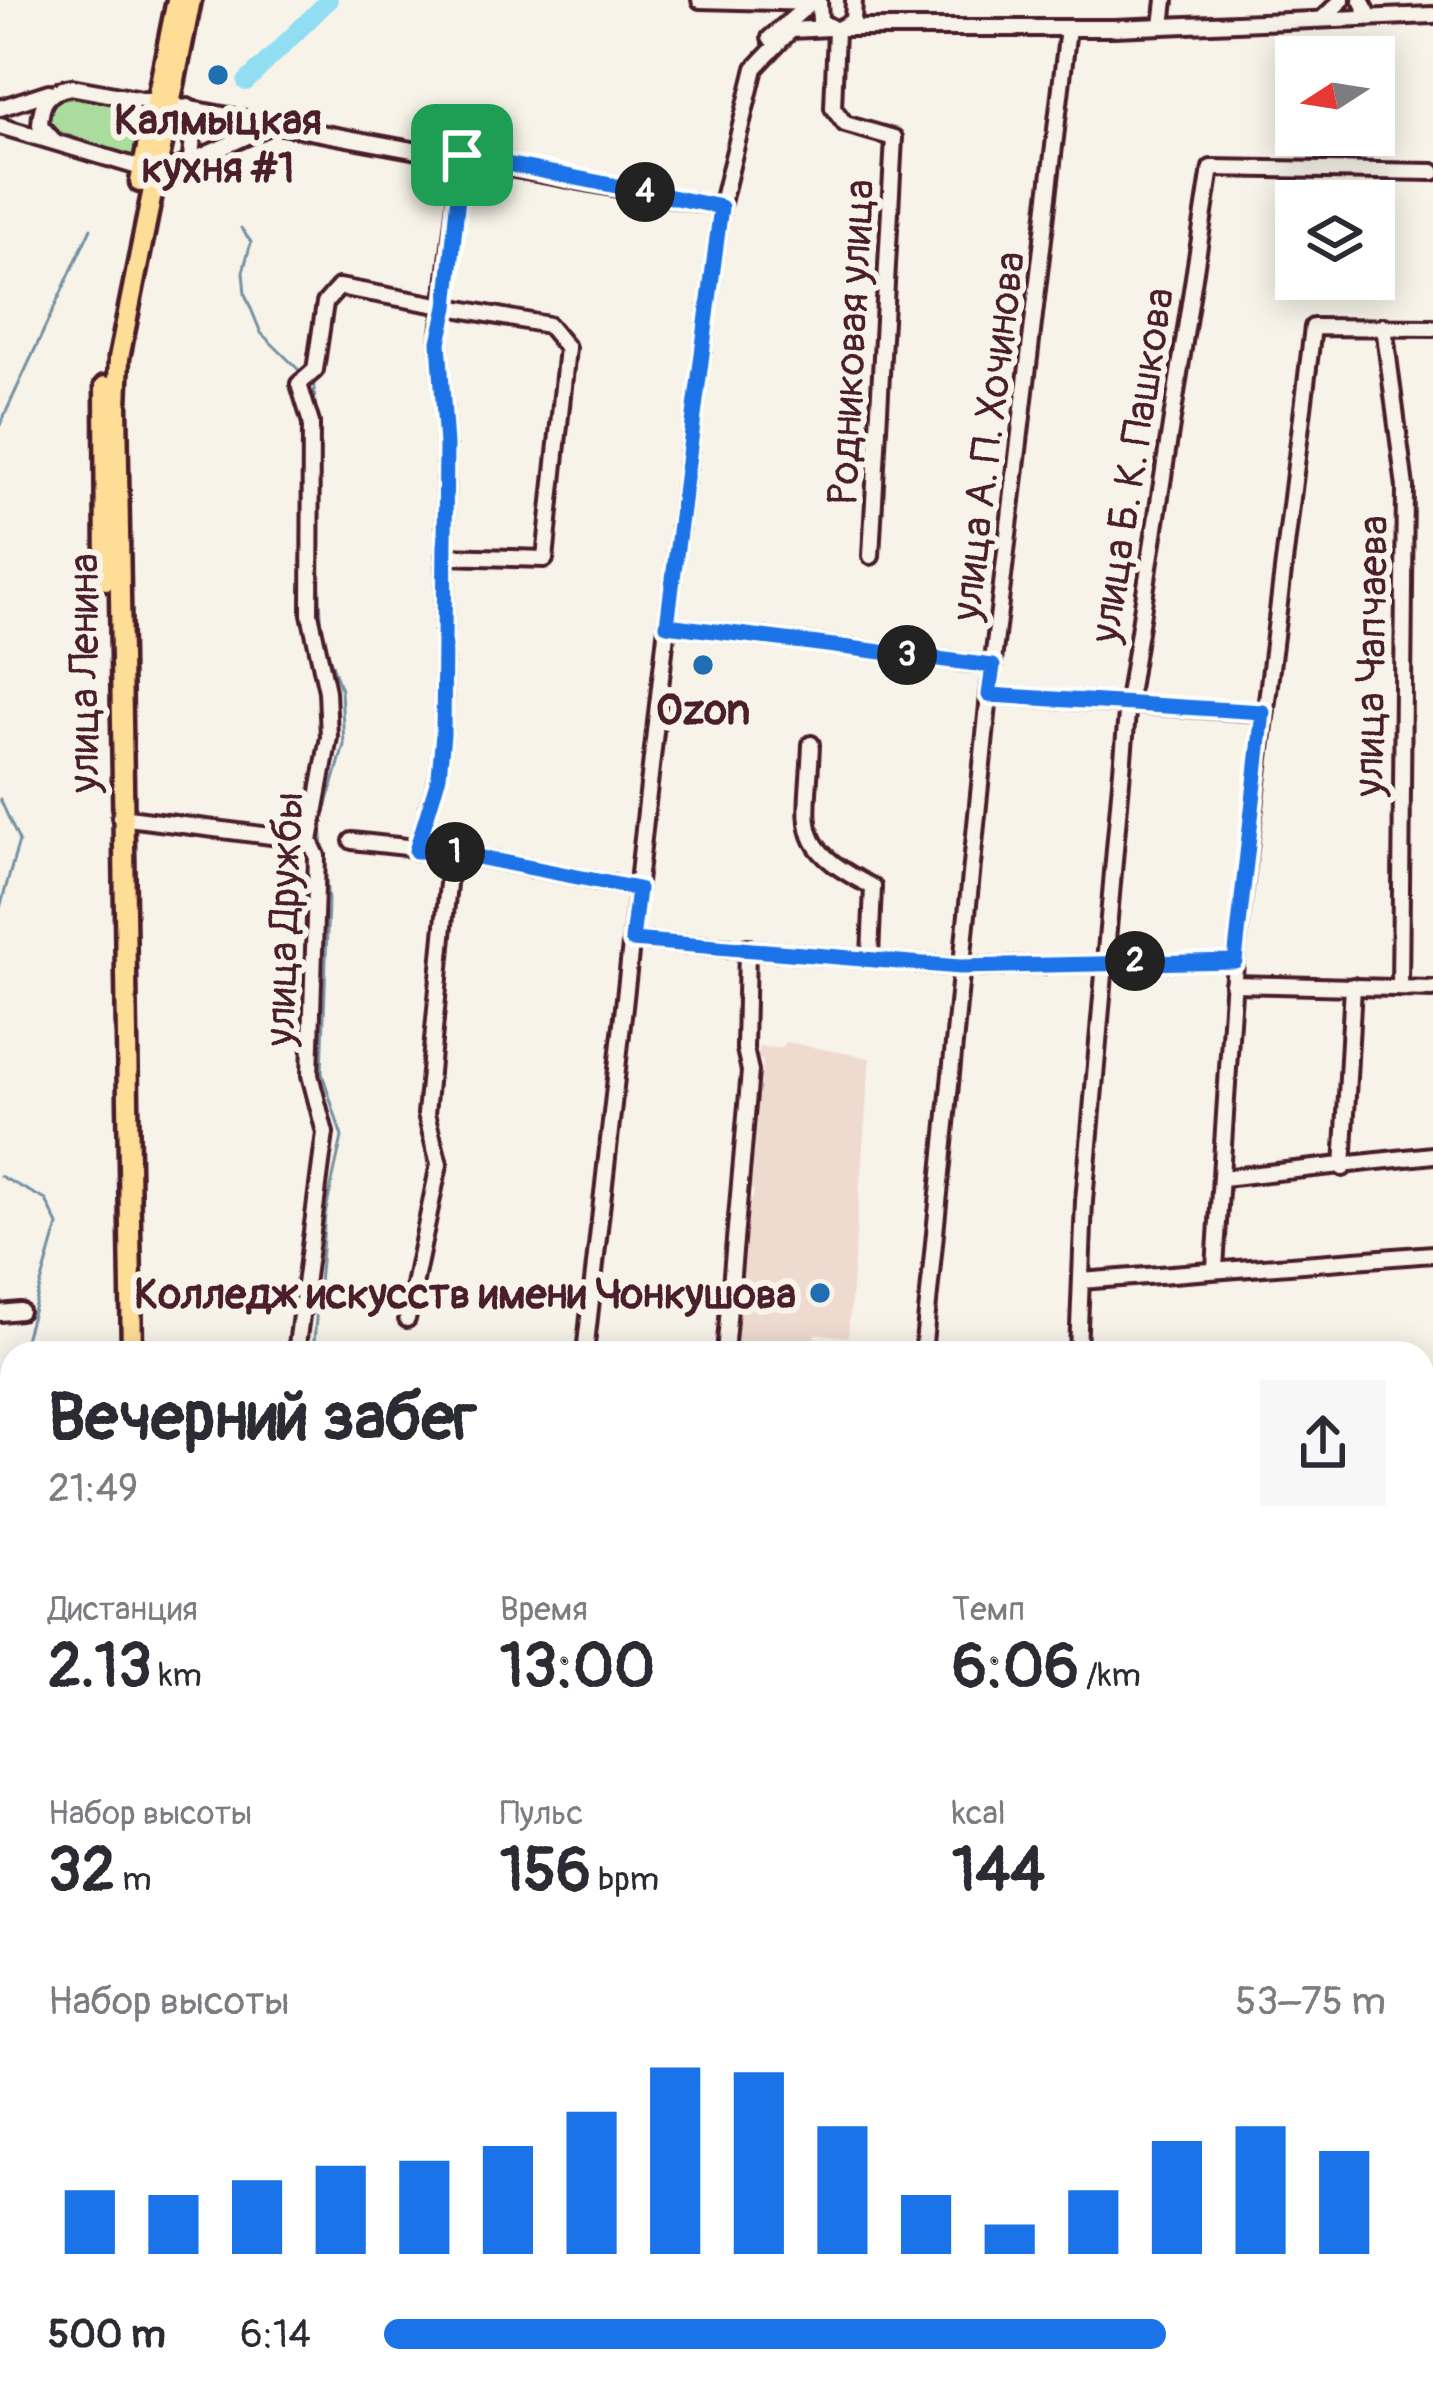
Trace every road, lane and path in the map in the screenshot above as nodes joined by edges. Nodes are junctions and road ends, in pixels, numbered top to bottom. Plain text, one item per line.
1 (177, 0) edge
2 (191, 0) edge
3 (700, 0) edge
4 (1165, 0) edge
5 (1342, 0) edge
6 (1361, 0) edge
7 (818, 2) edge
8 (855, 2) edge
9 (1433, 16) edge
10 (1370, 17) junction
11 (1324, 18) junction
12 (885, 26) junction
13 (1162, 26) junction
14 (1068, 28) junction
15 (836, 29) junction
16 (755, 68) junction
17 (54, 90) junction
18 (171, 104) junction
19 (0, 108) edge
20 (272, 125) junction
21 (0, 126) edge
22 (54, 141) junction
23 (462, 155) junction
24 (191, 158) junction
25 (148, 171) junction
26 (1433, 172) edge
27 (721, 207) junction
28 (447, 307) junction
29 (1384, 326) junction
30 (1433, 328) edge
31 (444, 556) junction
32 (871, 556) dead end
33 (667, 625) junction
34 (993, 666) junction
35 (989, 695) junction
36 (1128, 702) junction
37 (1263, 712) junction
38 (811, 744) dead end
39 (120, 817) junction
40 (310, 841) junction
41 (352, 841) dead end
42 (416, 851) junction
43 (452, 852) junction
44 (638, 889) junction
45 (632, 940) junction
46 (747, 947) junction
47 (870, 956) junction
48 (1104, 961) junction
49 (1235, 961) junction
50 (960, 967) junction
51 (1233, 984) junction
52 (1353, 986) junction
53 (1400, 988) junction
54 (1433, 989) edge
55 (1433, 1155) edge
56 (1343, 1168) junction
57 (1222, 1178) junction
58 (1433, 1254) edge
59 (1215, 1268) junction
60 (1081, 1281) junction
61 (20, 1311) dead end
62 (0, 1313) edge
63 (406, 1319) dead end
64 (119, 1341) edge
65 (132, 1341) edge
66 (298, 1341) edge
67 (586, 1341) edge
68 (726, 1341) edge
69 (924, 1341) edge
70 (1078, 1341) edge

1 - 18 main road, улица Ленина
2 - 18 main road, улица Ленина
3 - 7 street
4 - 13 street
5 - 11 street
6 - 10 street
7 - 15 street
7 - 16 street
8 - 12 street
8 - 15 street
9 - 10 street
10 - 11 street
11 - 13 street
12 - 14 street
12 - 15 street
13 - 14 street
14 - 34 street, улица А. П. Хочинова
15 - 16 street
15 - 32 street, Родниковая улица
16 - 27 street
17 - 18 street
17 - 19 street
17 - 22 street
18 - 20 street
18 - 24 street
18 - 25 main road, улица Ленина
20 - 23 street
20 - 24 street
21 - 22 street
22 - 25 street
23 - 27 street
23 - 28 street
24 - 25 street
25 - 39 main road, улица Ленина
25 - 64 main road, улица Ленина
26 - 36 street, улица Б. К. Пашкова
27 - 33 street
28 - 31 street
28 - 31 street
28 - 40 street, улица Дружбы
29 - 30 street
29 - 37 street
29 - 53 street, улица Чапчаева
31 - 42 street
33 - 34 street
33 - 44 street
34 - 35 street, улица А. П. Хочинова
35 - 36 street
35 - 50 street, улица А. П. Хочинова
36 - 37 street
36 - 48 street, улица Б. К. Пашкова
37 - 49 street
38 - 47 street
39 - 40 street
39 - 65 main road, улица Ленина
40 - 66 street, улица Дружбы
41 - 42 street
42 - 43 street
43 - 44 street
43 - 63 street
44 - 45 street
45 - 46 street
45 - 67 street
46 - 47 street
46 - 68 street
47 - 50 street
48 - 49 street
48 - 50 street
48 - 60 street, улица Б. К. Пашкова
49 - 51 street
50 - 69 street, улица А. П. Хочинова
51 - 52 street
51 - 57 street
52 - 53 street
52 - 56 street
53 - 54 street
55 - 56 street
56 - 57 street
57 - 59 street
58 - 59 street
59 - 60 street
60 - 70 street, улица Б. К. Пашкова
61 - 62 street

